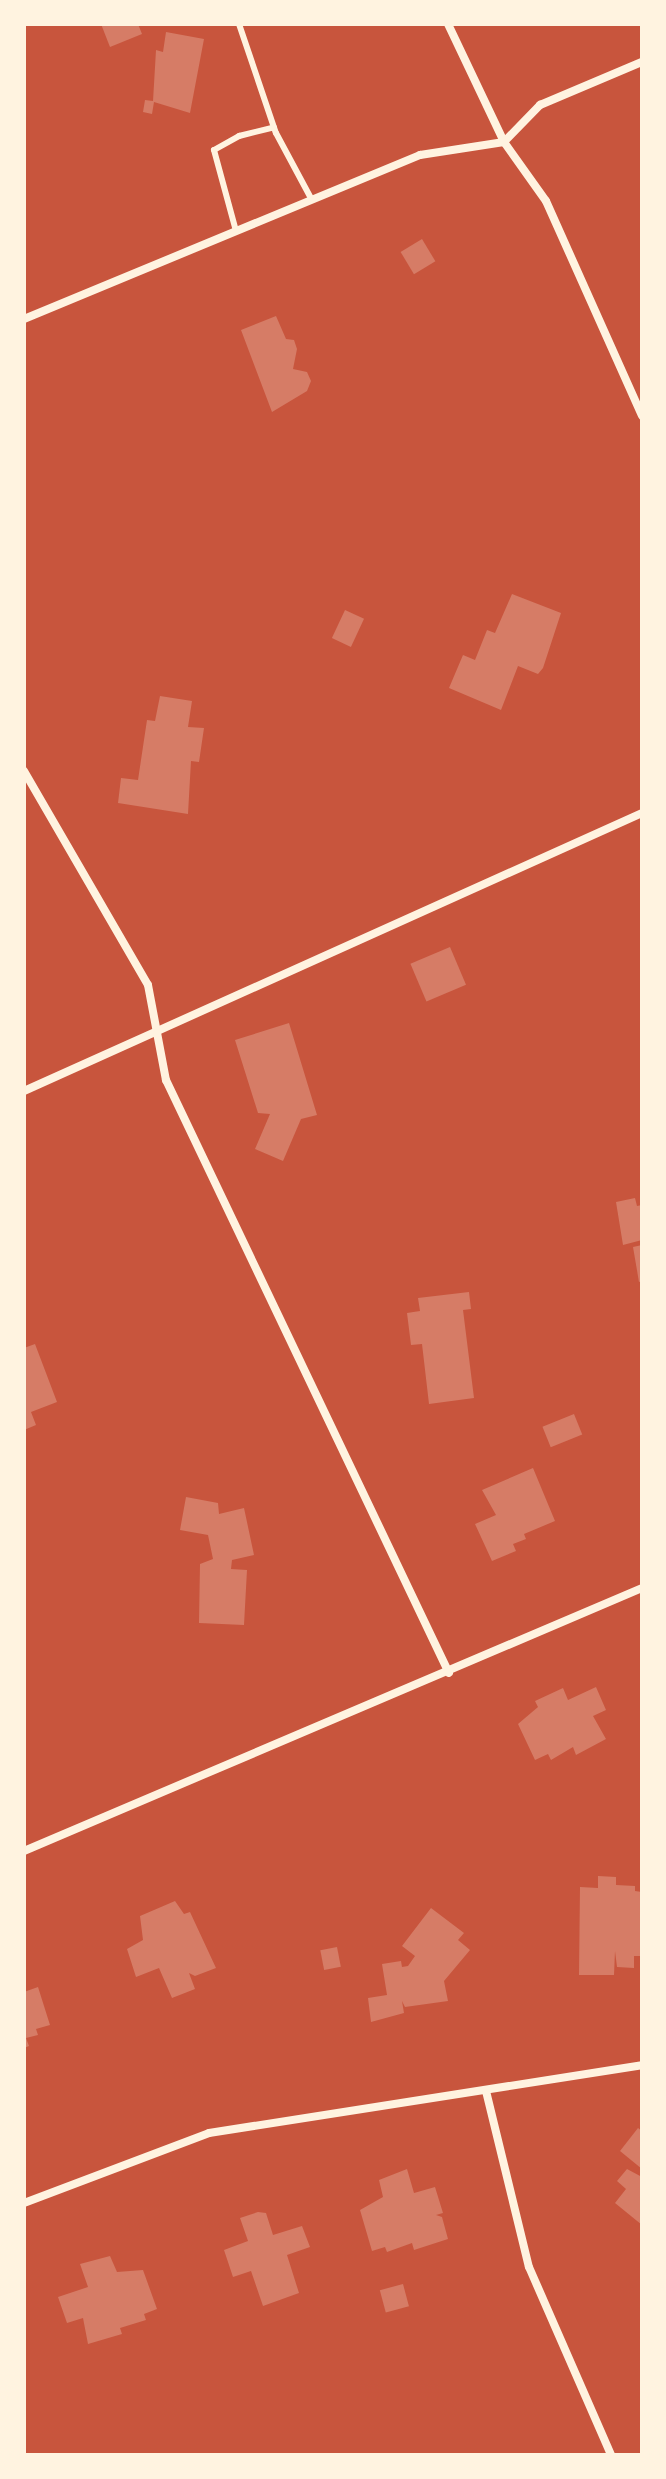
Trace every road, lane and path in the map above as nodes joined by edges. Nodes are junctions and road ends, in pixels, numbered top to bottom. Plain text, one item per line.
1 (239, 24) edge
2 (448, 24) edge
3 (642, 62) edge
4 (274, 127) junction
5 (504, 142) junction
6 (312, 200) junction
7 (236, 231) junction
8 (24, 319) edge
9 (642, 416) edge
10 (24, 771) edge
11 (642, 813) edge
12 (155, 1033) junction
13 (24, 1091) edge
14 (642, 1588) edge
15 (449, 1673) junction
16 (24, 1851) edge
17 (642, 2065) edge
18 (486, 2091) junction
19 (24, 2203) edge
20 (611, 2455) edge

1 - 4 lane
2 - 5 street
3 - 5 street
4 - 6 lane
4 - 7 lane
5 - 6 street
5 - 9 street
6 - 7 street
7 - 8 street
10 - 12 street
11 - 12 street
12 - 13 street
12 - 15 street
14 - 15 street
15 - 16 street
17 - 18 street
18 - 19 street
18 - 20 street

